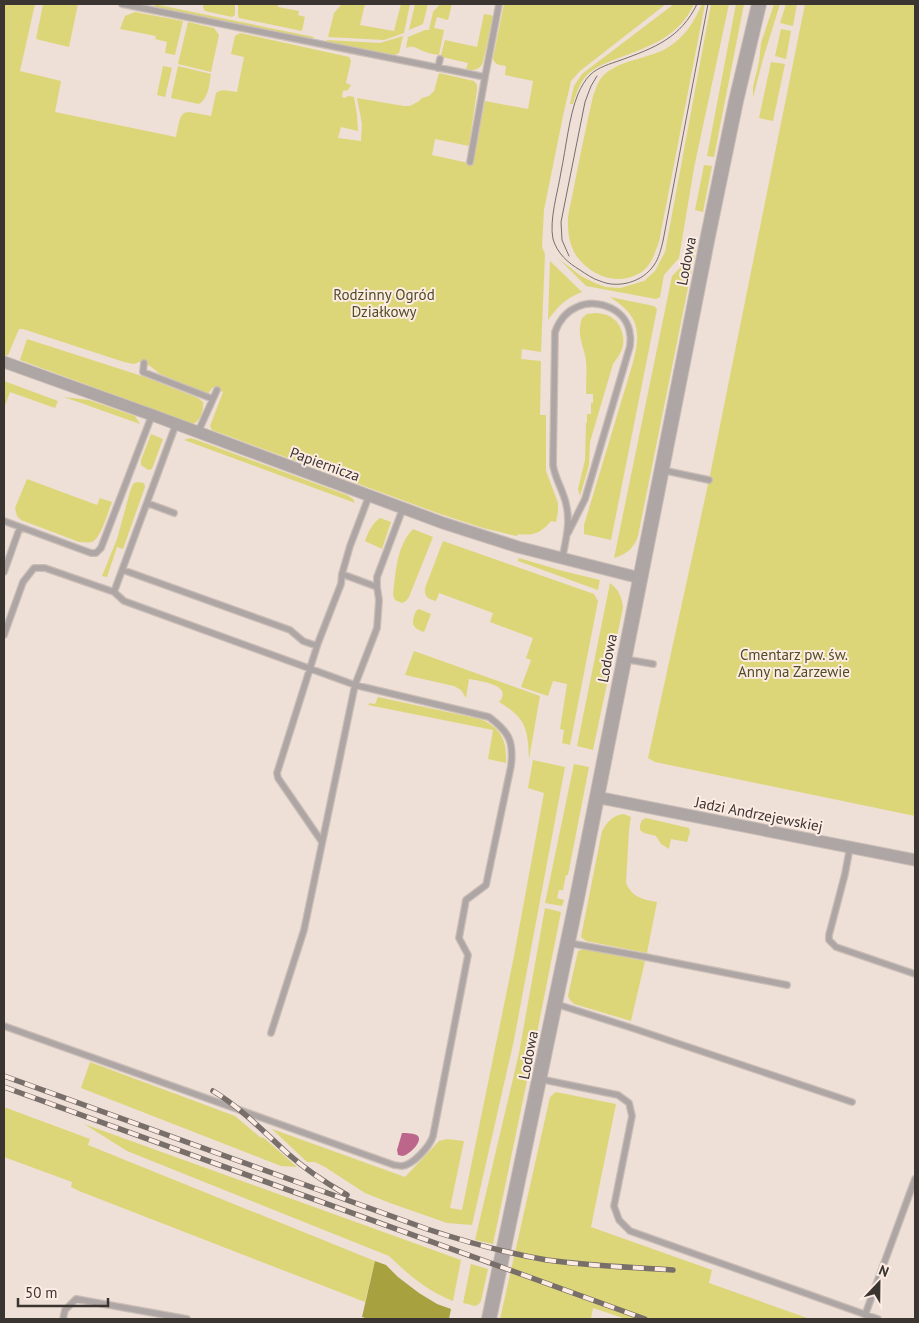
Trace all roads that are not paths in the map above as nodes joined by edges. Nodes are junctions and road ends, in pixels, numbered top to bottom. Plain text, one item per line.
1 (122, 4) edge
2 (499, 4) edge
3 (759, 4) edge
4 (440, 59) dead end
5 (438, 68) junction
6 (485, 77) junction
7 (470, 162) dead end
8 (4, 362) edge
9 (144, 363) dead end
10 (217, 390) dead end
11 (213, 399) junction
12 (152, 415) junction
13 (176, 424) junction
14 (198, 432) junction
15 (662, 470) junction
16 (709, 480) dead end
17 (370, 496) junction
18 (147, 503) junction
19 (403, 508) junction
20 (174, 513) dead end
21 (4, 521) edge
22 (20, 527) junction
23 (568, 533) junction
24 (562, 559) junction
25 (123, 570) junction
26 (4, 572) edge
27 (342, 574) junction
28 (640, 578) junction
29 (377, 587) junction
30 (114, 592) junction
31 (4, 635) edge
32 (317, 646) junction
33 (624, 659) junction
34 (652, 664) dead end
35 (310, 668) junction
36 (355, 685) junction
37 (596, 797) junction
38 (322, 842) junction
39 (850, 847) junction
40 (915, 860) edge
41 (566, 943) junction
42 (915, 974) edge
43 (788, 985) dead end
44 (554, 1004) junction
45 (4, 1026) edge
46 (271, 1033) dead end
47 (540, 1079) junction
48 (852, 1102) dead end
49 (915, 1179) edge
50 (865, 1315) junction
51 (63, 1319) edge
52 (187, 1319) edge
53 (489, 1319) edge
54 (878, 1319) edge

1 - 5 lane
2 - 6 lane
3 - 15 street, Lodowa
4 - 5 lane
5 - 6 lane
6 - 7 lane
8 - 12 street, Papiernicza
9 - 11 lane
10 - 11 lane
11 - 14 lane
12 - 13 street, Papiernicza
12 - 22 lane
13 - 14 street, Papiernicza
13 - 18 lane
14 - 17 street, Papiernicza
15 - 16 lane
15 - 28 street, Lodowa
17 - 19 street, Papiernicza
17 - 27 lane
18 - 20 lane
18 - 25 lane
19 - 24 street, Papiernicza
19 - 29 lane
21 - 22 lane
22 - 26 lane
23 - 23 lane
23 - 24 lane
24 - 28 street, Papiernicza
25 - 30 lane
25 - 32 lane
27 - 29 lane
27 - 32 lane
28 - 33 street, Lodowa
29 - 36 lane
30 - 31 lane
30 - 35 lane
32 - 35 lane
33 - 34 lane
33 - 37 street, Lodowa
35 - 36 lane
35 - 38 lane
36 - 38 lane
36 - 45 lane
37 - 39 street, Jadzi Andrzejewskiej
37 - 41 street, Lodowa
38 - 46 lane
39 - 40 street, Jadzi Andrzejewskiej
39 - 42 lane
41 - 43 lane
41 - 44 street, Lodowa
44 - 47 street, Lodowa
44 - 48 lane
47 - 50 lane
47 - 53 street, Lodowa
49 - 50 lane
50 - 54 lane
51 - 52 lane

